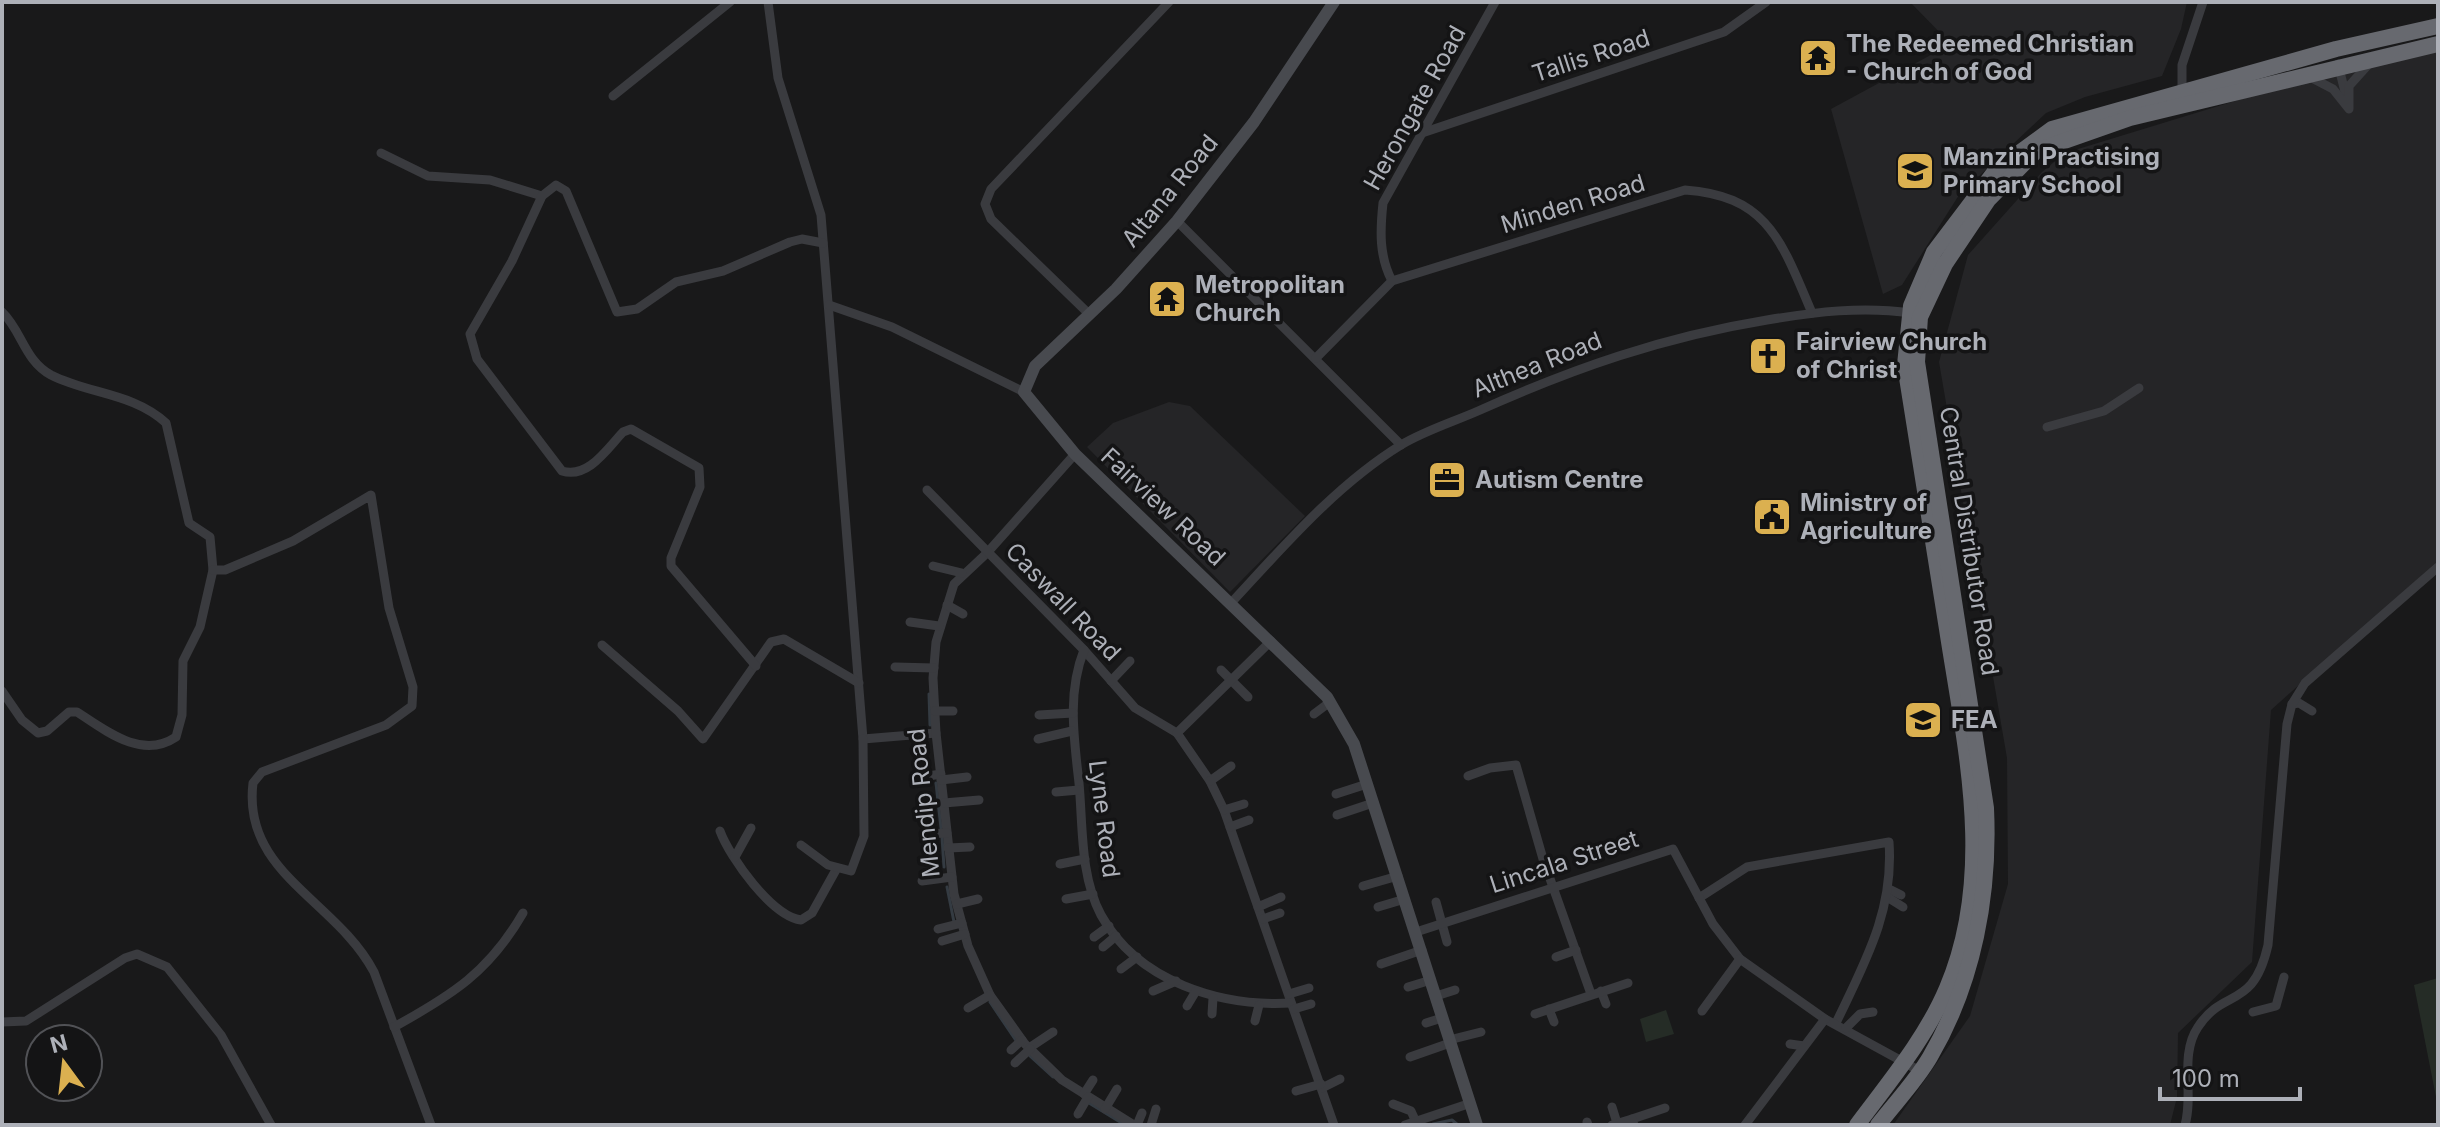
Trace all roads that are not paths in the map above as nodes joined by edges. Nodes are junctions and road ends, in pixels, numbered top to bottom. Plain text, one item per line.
1 (730, 2) edge
2 (768, 2) edge
3 (1169, 2) edge
4 (1334, 2) edge
5 (1495, 2) edge
6 (1766, 2) edge
7 (2203, 2) edge
8 (2438, 26) edge
9 (2438, 44) edge
10 (2420, 48) junction
11 (2336, 49) junction
12 (2338, 69) junction
13 (2306, 76) junction
14 (613, 96) dead end
15 (2183, 99) junction
16 (2349, 109) junction
17 (1422, 133) junction
18 (381, 153) dead end
19 (542, 196) junction
20 (1177, 221) junction
21 (823, 243) junction
22 (1392, 281) junction
23 (829, 305) junction
24 (2, 312) edge
25 (1812, 313) junction
26 (1915, 313) junction
27 (1089, 314) junction
28 (1316, 358) junction
29 (2139, 388) dead end
30 (1024, 392) junction
31 (2047, 427) dead end
32 (1401, 445) junction
33 (1075, 454) junction
34 (927, 490) dead end
35 (987, 553) junction
36 (933, 566) dead end
37 (2438, 567) edge
38 (213, 570) junction
39 (962, 573) junction
40 (1232, 602) junction
41 (947, 605) junction
42 (963, 614) dead end
43 (910, 622) dead end
44 (939, 626) junction
45 (1271, 641) junction
46 (602, 645) dead end
47 (1084, 650) junction
48 (1130, 661) dead end
49 (756, 666) junction
50 (895, 667) dead end
51 (934, 668) junction
52 (1221, 670) dead end
53 (1231, 677) junction
54 (1111, 681) junction
55 (859, 683) junction
56 (2, 691) edge
57 (1248, 697) dead end
58 (1191, 699) dead end
59 (1330, 702) junction
60 (2292, 704) junction
61 (1204, 705) junction
62 (935, 711) junction
63 (953, 711) dead end
64 (2312, 711) dead end
65 (1073, 713) junction
66 (1314, 714) dead end
67 (1039, 715) dead end
68 (1072, 731) junction
69 (936, 733) junction
70 (1177, 733) junction
71 (863, 739) junction
72 (1038, 739) dead end
73 (1231, 766) dead end
74 (1468, 776) dead end
75 (922, 777) dead end
76 (941, 777) junction
77 (967, 777) dead end
78 (1210, 781) junction
79 (1367, 784) junction
80 (1079, 790) junction
81 (1056, 792) dead end
82 (1336, 794) dead end
83 (979, 800) dead end
84 (944, 803) junction
85 (1373, 803) junction
86 (1244, 804) dead end
87 (1224, 810) junction
88 (1337, 815) dead end
89 (1249, 820) dead end
90 (1230, 827) junction
91 (751, 828) dead end
92 (720, 831) dead end
93 (947, 833) junction
94 (926, 834) dead end
95 (801, 845) dead end
96 (970, 847) dead end
97 (948, 848) junction
98 (735, 857) junction
99 (1085, 859) junction
100 (1060, 864) dead end
101 (837, 868) junction
102 (1398, 876) junction
103 (952, 877) junction
104 (922, 881) dead end
105 (1363, 886) dead end
106 (1553, 888) junction
107 (1888, 893) junction
108 (1093, 894) junction
109 (1901, 895) dead end
110 (1281, 897) dead end
111 (1699, 898) junction
112 (978, 899) dead end
113 (1066, 899) dead end
114 (1405, 899) junction
115 (1436, 902) dead end
116 (957, 904) junction
117 (1258, 907) junction
118 (1378, 907) dead end
119 (1903, 907) dead end
120 (523, 913) dead end
121 (1280, 913) dead end
122 (1263, 919) junction
123 (1566, 919) junction
124 (962, 923) junction
125 (1442, 923) junction
126 (1552, 923) dead end
127 (1109, 926) junction
128 (938, 929) dead end
129 (1416, 932) junction
130 (965, 934) junction
131 (1116, 936) junction
132 (1094, 937) dead end
133 (942, 941) dead end
134 (1447, 942) dead end
135 (1103, 947) dead end
136 (1422, 950) junction
137 (1576, 950) junction
138 (1137, 957) junction
139 (1556, 957) dead end
140 (1740, 959) junction
141 (1381, 964) dead end
142 (1580, 964) junction
143 (1568, 967) dead end
144 (1121, 969) dead end
145 (2284, 977) dead end
146 (1431, 980) junction
147 (1176, 981) junction
148 (1628, 983) dead end
149 (1408, 987) dead end
150 (1309, 988) dead end
151 (1455, 990) dead end
152 (1153, 991) dead end
153 (1196, 991) junction
154 (1596, 993) junction
155 (990, 995) junction
156 (1436, 996) junction
157 (1213, 998) junction
158 (1578, 998) junction
159 (1291, 1002) junction
160 (1311, 1004) dead end
161 (1606, 1004) dead end
162 (1259, 1005) junction
163 (1187, 1006) dead end
164 (968, 1008) dead end
165 (1549, 1009) junction
166 (1582, 1009) dead end
167 (1702, 1011) dead end
168 (1873, 1012) dead end
169 (2253, 1012) dead end
170 (1212, 1014) dead end
171 (1535, 1014) dead end
172 (1442, 1018) junction
173 (1825, 1019) junction
174 (1255, 1021) dead end
175 (2, 1022) edge
176 (1554, 1022) dead end
177 (1426, 1023) dead end
178 (1836, 1023) junction
179 (394, 1027) junction
180 (1846, 1028) junction
181 (1053, 1032) dead end
182 (1481, 1032) dead end
183 (1449, 1041) junction
184 (1790, 1044) dead end
185 (1027, 1046) junction
186 (1804, 1046) junction
187 (1011, 1050) dead end
188 (1410, 1057) dead end
189 (1904, 1061) junction
190 (1015, 1063) dead end
191 (1920, 1071) junction
192 (1340, 1079) dead end
193 (1093, 1080) dead end
194 (1321, 1086) junction
195 (1117, 1089) dead end
196 (1296, 1091) dead end
197 (1086, 1096) junction
198 (1393, 1104) dead end
199 (1468, 1104) junction
200 (1612, 1107) dead end
201 (1665, 1108) dead end
202 (1105, 1109) junction
203 (1156, 1109) dead end
204 (1142, 1113) dead end
205 (1078, 1114) dead end
206 (1419, 1122) edge
207 (1633, 1122) edge
208 (1615, 1124) edge
209 (271, 1125) edge
210 (431, 1125) edge
211 (1136, 1125) edge
212 (1151, 1125) edge
213 (1334, 1125) edge
214 (1477, 1125) edge
215 (1745, 1125) edge
216 (1857, 1125) edge
217 (1878, 1125) edge
218 (2185, 1125) edge

1 - 14 street
2 - 21 street
3 - 27 street
4 - 20 main road, Altana Road
5 - 17 street, Herongate Road
6 - 17 street, Tallis Road
7 - 15 street
8 - 11 highway, Central Distributor Road
9 - 10 highway, Central Distributor Road
10 - 12 highway, Central Distributor Road
10 - 16 street
11 - 12 street
11 - 15 highway, Central Distributor Road
12 - 13 highway, Central Distributor Road
12 - 16 street
13 - 15 highway, Central Distributor Road
13 - 16 street
15 - 26 highway, Central Distributor Road
17 - 22 street, Herongate Road
18 - 19 street
19 - 21 street
19 - 49 street
20 - 27 main road, Altana Road
20 - 28 street
21 - 23 street
22 - 25 street, Minden Road
22 - 28 street, Minden Road
23 - 30 street, Fairview Road
23 - 55 street
24 - 38 street
25 - 26 street, Althea Road
25 - 32 street, Althea Road
26 - 189 highway, Central Distributor Road
26 - 191 highway, Central Distributor Road
27 - 30 main road, Altana Road
28 - 32 street
29 - 31 street
30 - 33 main road, Fairview Road
32 - 40 street, Althea Road
33 - 35 street, Mendip Road
33 - 40 main road, Fairview Road
34 - 35 street, Caswall Road
35 - 39 street, Mendip Road
35 - 47 street, Caswall Road
36 - 39 street
37 - 60 street
38 - 56 street
38 - 179 street
39 - 41 street, Mendip Road
40 - 45 main road, Fairview Road
41 - 42 street
41 - 44 street, Mendip Road
43 - 44 street
44 - 51 street, Mendip Road
45 - 53 street
45 - 59 main road, Fairview Road
46 - 49 street
47 - 54 street, Caswall Road
47 - 65 street, Lyne Road
48 - 54 street
49 - 55 street
50 - 51 street
51 - 62 street, Mendip Road
52 - 53 street
53 - 57 street
53 - 61 street
54 - 70 street, Caswall Road
55 - 71 street
58 - 61 street
59 - 66 street
59 - 79 main road, Fairview Road
60 - 64 street
60 - 218 street
61 - 70 street
62 - 63 street
62 - 69 street, Mendip Road
65 - 67 street
65 - 68 street, Lyne Road
68 - 72 street
68 - 80 street, Lyne Road
69 - 71 street
69 - 76 street, Mendip Road
70 - 78 street
71 - 101 street
73 - 78 street
74 - 106 street
75 - 76 street
76 - 77 street
76 - 84 street, Mendip Road
78 - 87 street
79 - 82 street
79 - 85 main road, Fairview Road
80 - 81 street
80 - 99 street, Lyne Road
83 - 84 street
84 - 93 street, Mendip Road
85 - 88 street
85 - 102 main road, Fairview Road
86 - 87 street
87 - 90 street
89 - 90 street
90 - 117 street
91 - 98 street
92 - 98 street
93 - 94 street
93 - 97 street, Mendip Road
95 - 101 street
96 - 97 street
97 - 103 street, Mendip Road
98 - 101 street
99 - 100 street
99 - 108 street, Lyne Road
102 - 105 street
102 - 114 main road, Fairview Road
103 - 104 street
103 - 116 street, Mendip Road
106 - 111 street, Lincala Street
106 - 123 street
106 - 125 street, Lincala Street
107 - 109 street
107 - 111 street
107 - 119 street
107 - 178 street
108 - 113 street
108 - 127 street, Lyne Road
110 - 117 street
111 - 140 street, Lincala Street
112 - 116 street
114 - 118 street
114 - 129 main road, Fairview Road
115 - 125 street
116 - 124 street, Mendip Road
117 - 122 street
120 - 179 street
121 - 122 street
122 - 159 street
123 - 126 street
123 - 137 street
124 - 128 street
124 - 130 street, Mendip Road
125 - 129 street, Lincala Street
125 - 134 street
127 - 131 street, Lyne Road
127 - 132 street
129 - 136 main road, Fairview Road
130 - 133 street
130 - 155 street, Mendip Road
131 - 135 street
131 - 138 street, Lyne Road
136 - 141 street
136 - 146 main road, Fairview Road
137 - 139 street
137 - 142 street
138 - 144 street
138 - 147 street, Lyne Road
140 - 167 street
140 - 173 street, Lincala Street
142 - 143 street
142 - 154 street
145 - 169 street
146 - 149 street
146 - 156 main road, Fairview Road
147 - 152 street
147 - 153 street, Lyne Road
148 - 154 street
150 - 159 street
151 - 156 street
153 - 157 street, Lyne Road
153 - 163 street
154 - 158 street
154 - 161 street
155 - 164 street
155 - 185 street, Mendip Road
156 - 172 main road, Fairview Road
157 - 162 street, Lyne Road
157 - 170 street
158 - 165 street
158 - 166 street
159 - 160 street
159 - 162 street, Lyne Road
159 - 194 street
162 - 174 street
165 - 171 street
165 - 176 street
168 - 180 street
172 - 177 street
172 - 183 main road, Fairview Road
173 - 178 street, Lincala Street
173 - 186 street
175 - 209 street
178 - 180 street, Lincala Street
179 - 210 street
180 - 189 street, Lincala Street
181 - 185 street
182 - 183 street
183 - 188 street
183 - 199 main road, Fairview Road
184 - 186 street
185 - 187 street
185 - 190 street
185 - 197 street, Mendip Road
186 - 215 street
189 - 191 street, Lincala Street
189 - 216 highway, Central Distributor Road
191 - 217 highway, Central Distributor Road
192 - 194 street
193 - 197 street
194 - 196 street
194 - 213 street
195 - 202 street
197 - 202 street, Mendip Road
197 - 205 street
198 - 206 street
199 - 206 street
199 - 214 main road, Fairview Road
200 - 208 street
201 - 207 street
202 - 211 street, Mendip Road
203 - 212 street
204 - 211 street
207 - 208 street

